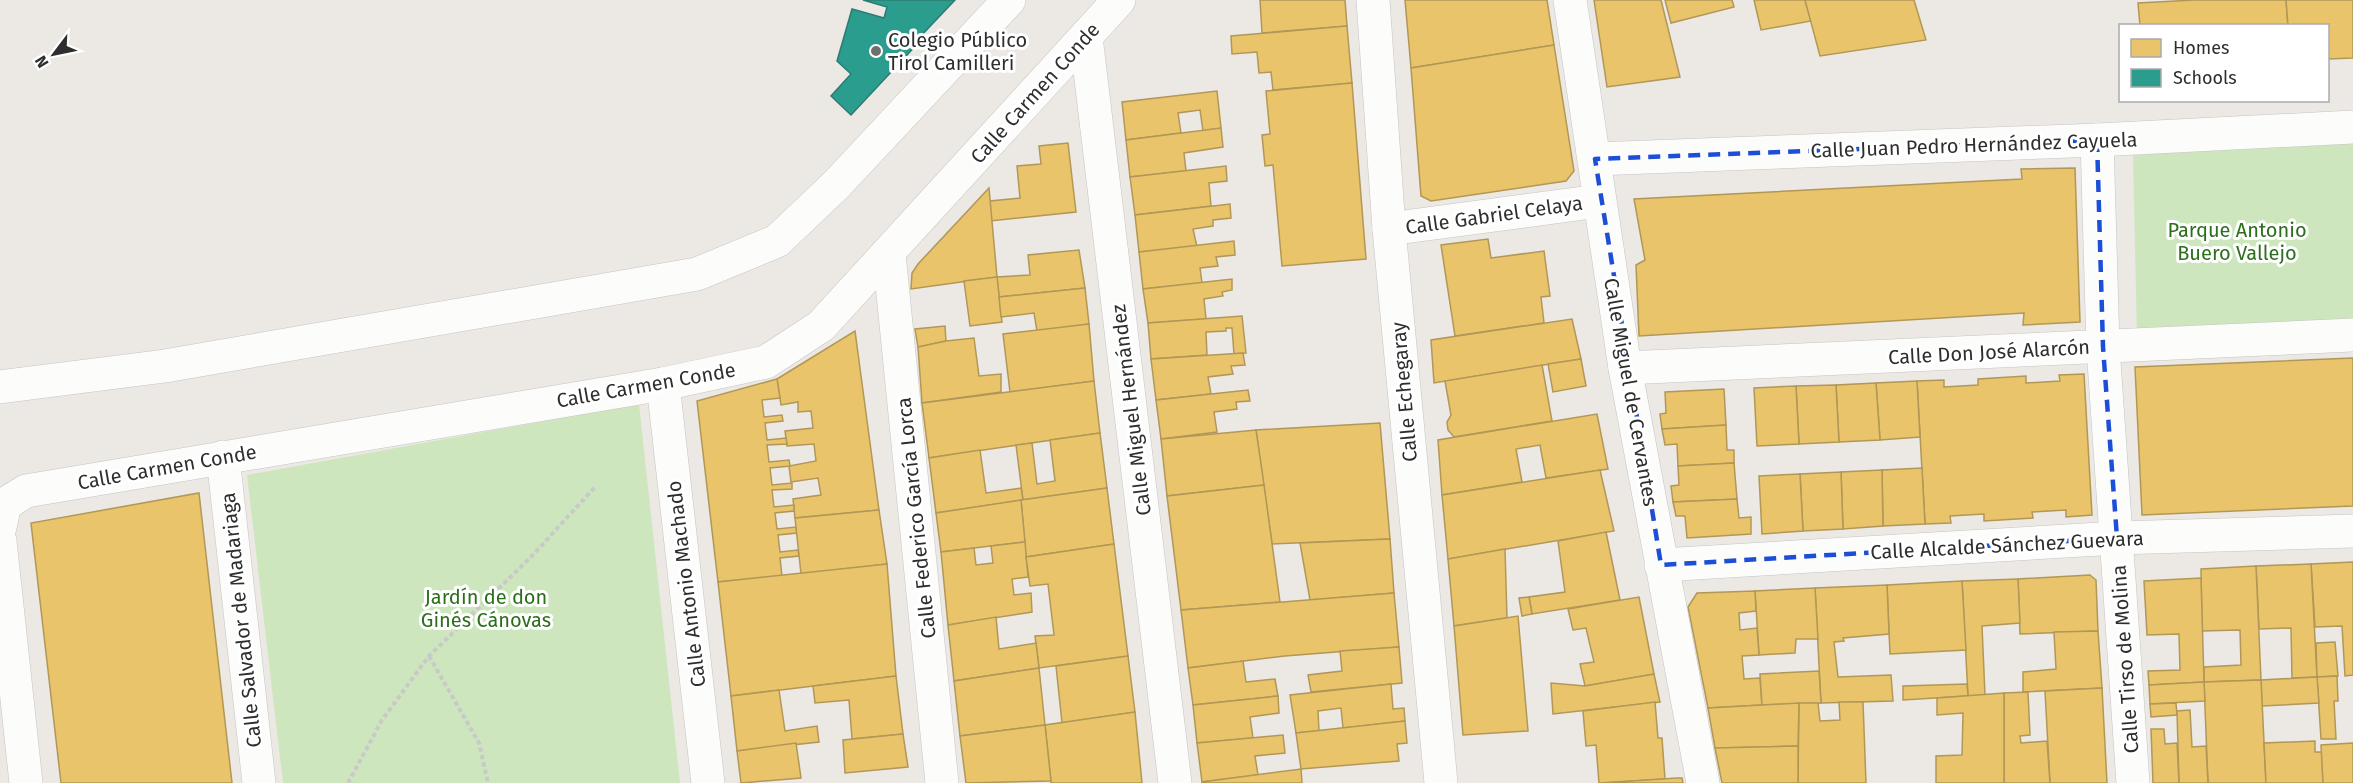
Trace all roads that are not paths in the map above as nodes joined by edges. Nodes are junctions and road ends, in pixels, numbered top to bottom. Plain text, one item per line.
1 (1009, 0) edge
2 (1373, 0) edge
3 (1570, 0) edge
4 (1098, 14) edge
5 (2353, 127) edge
6 (2097, 140) junction
7 (1595, 159) junction
8 (1599, 201) junction
9 (1389, 229) junction
10 (889, 254) junction
11 (2353, 335) edge
12 (2103, 347) junction
13 (1625, 368) junction
14 (663, 384) junction
15 (0, 387) edge
16 (223, 457) junction
17 (0, 527) edge
18 (2353, 531) edge
19 (2117, 538) junction
20 (0, 541) edge
21 (1661, 565) junction
22 (26, 783) edge
23 (259, 783) edge
24 (708, 783) edge
25 (942, 783) edge
26 (1175, 783) edge
27 (1441, 783) edge
28 (1703, 783) edge
29 (2133, 783) edge

1 - 15 street
2 - 9 street, Calle Echegaray
3 - 7 street, Calle Miguel de Cervantes
4 - 10 street, Calle Carmen Conde
4 - 26 street, Calle Miguel Hernández
5 - 6 street, Calle Juan Pedro Hernández Cayuela
6 - 7 street, Calle Juan Pedro Hernández Cayuela
6 - 12 street, Calle Tirso de Molina
7 - 8 street, Calle Miguel de Cervantes
8 - 9 street, Calle Gabriel Celaya
8 - 13 street, Calle Miguel de Cervantes
9 - 27 street, Calle Echegaray
10 - 14 street, Calle Carmen Conde
10 - 25 street, Calle Federico García Lorca
11 - 12 street, Calle Don José Alarcón
12 - 13 street, Calle Don José Alarcón
12 - 19 street, Calle Tirso de Molina
13 - 21 street, Calle Miguel de Cervantes
14 - 16 street, Calle Carmen Conde
14 - 24 street, Calle Antonio Machado
16 - 17 street, Calle Carmen Conde
16 - 23 street, Calle Salvador de Madariaga
18 - 19 street, Calle Alcalde Sánchez Guevara
19 - 21 street, Calle Alcalde Sánchez Guevara
19 - 29 street, Calle Tirso de Molina
20 - 22 street
21 - 28 street, Calle Miguel de Cervantes

